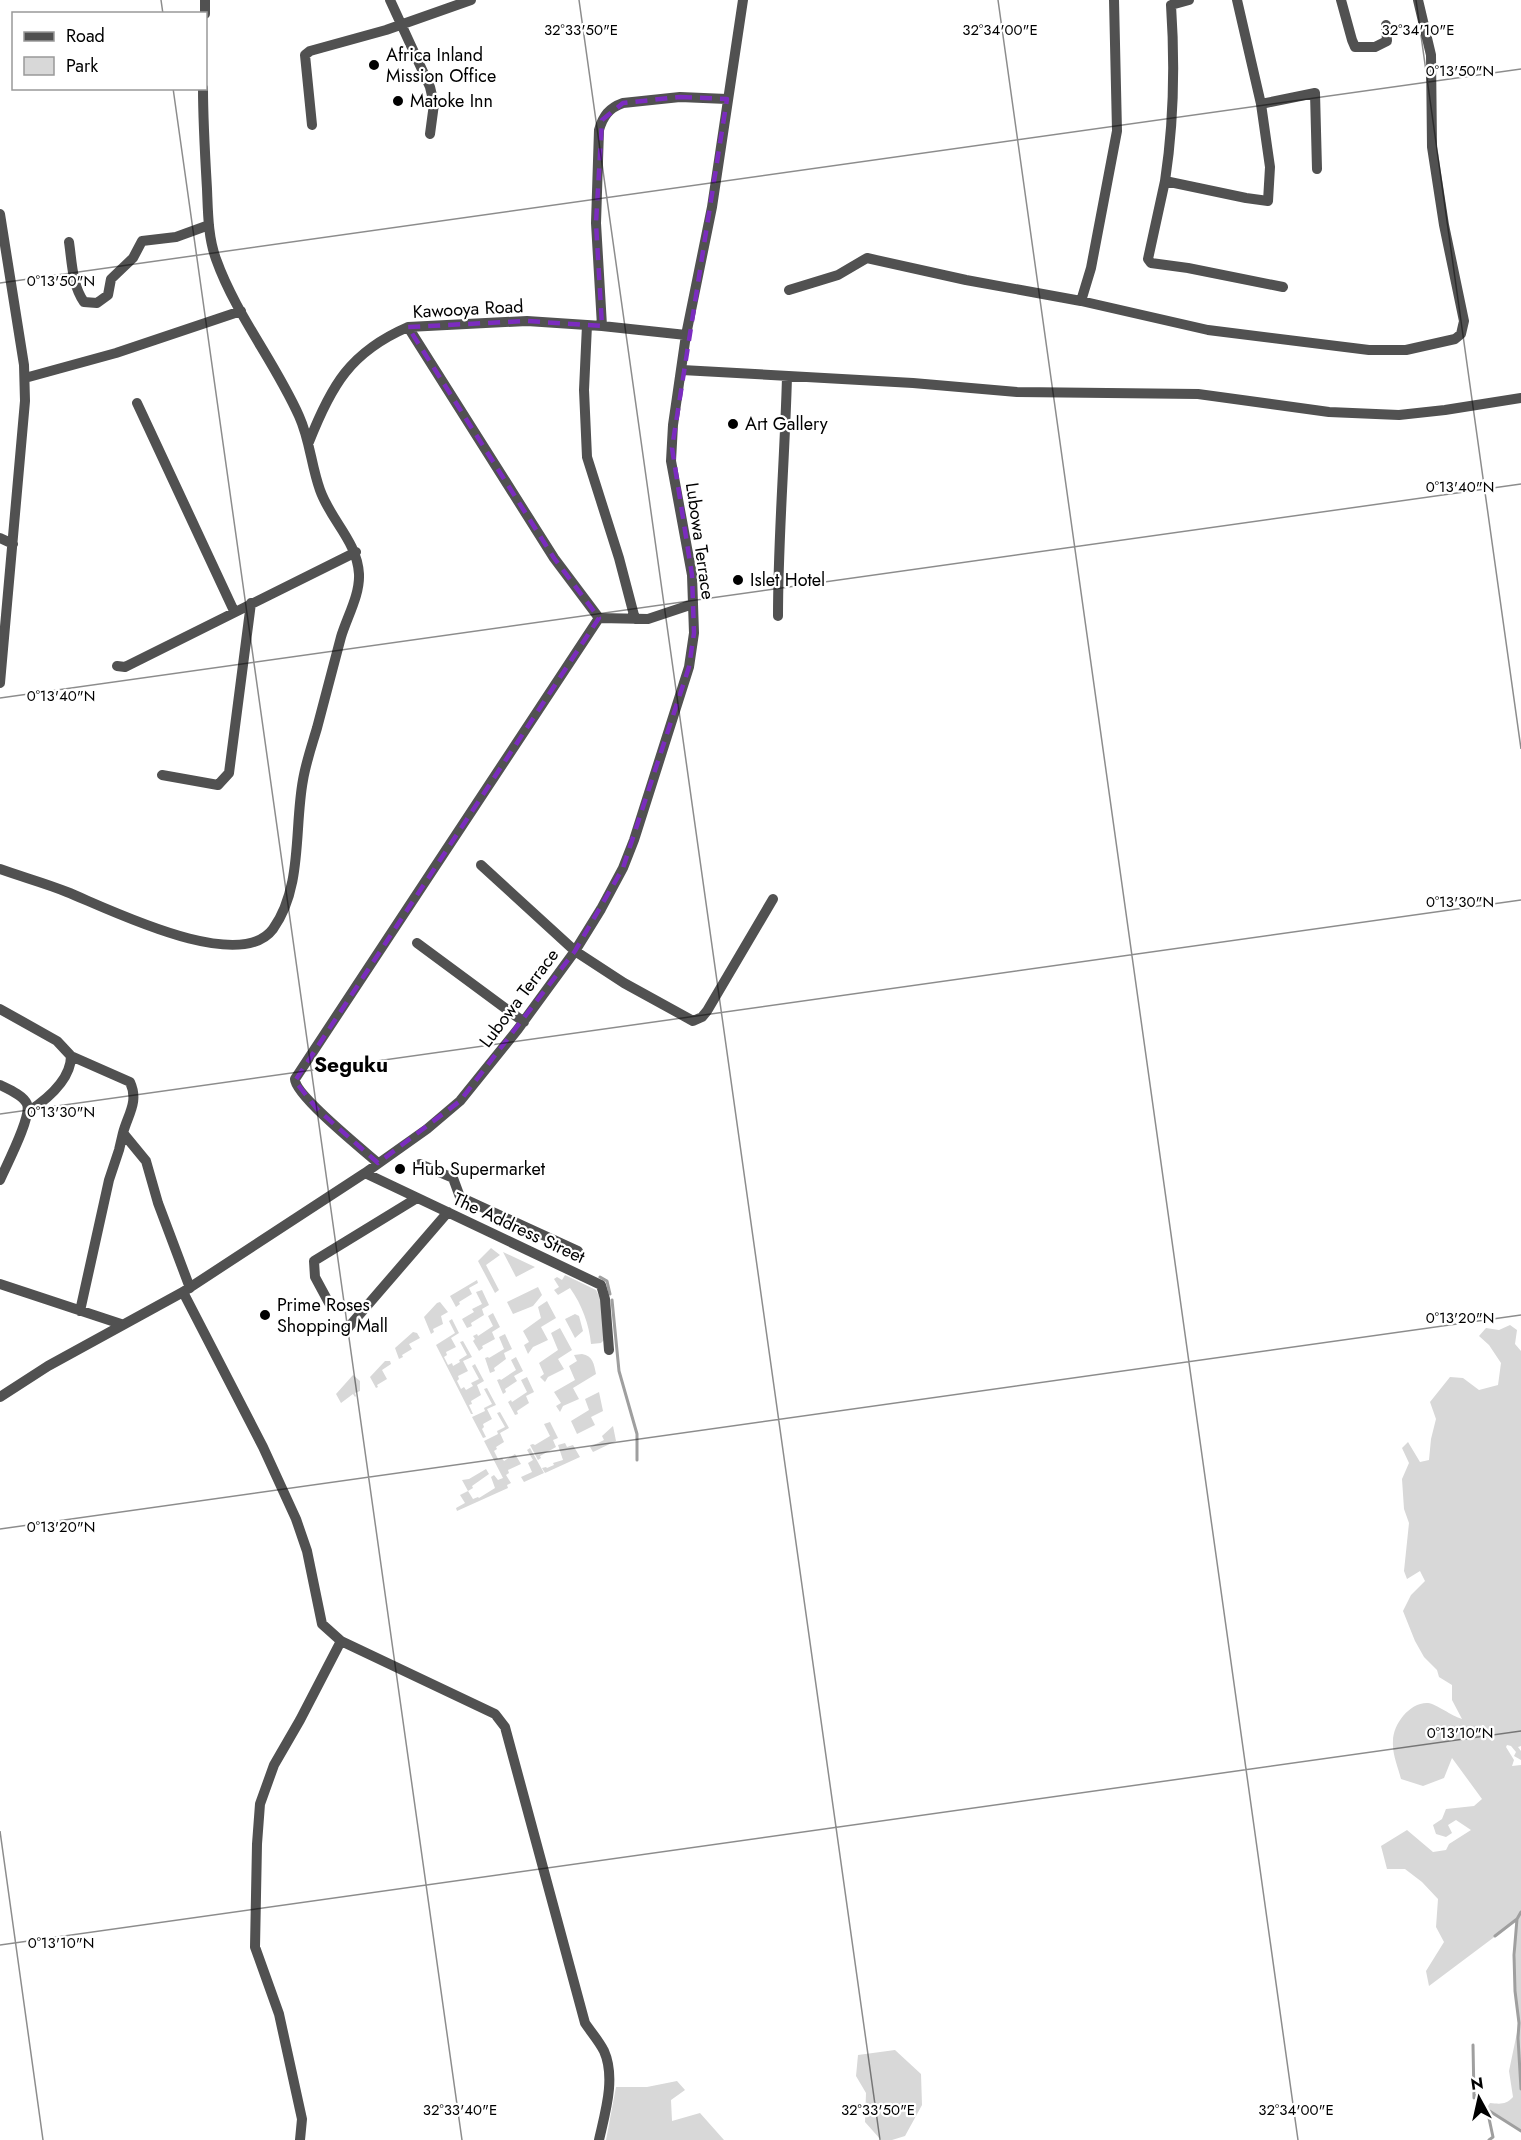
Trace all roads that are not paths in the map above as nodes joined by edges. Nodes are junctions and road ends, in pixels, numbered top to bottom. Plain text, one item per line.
1 (390, 0) edge
2 (471, 0) edge
3 (743, 0) edge
4 (1114, 0) edge
5 (1189, 0) edge
6 (1237, 0) edge
7 (1341, 0) edge
8 (1418, 0) edge
9 (402, 25) junction
10 (1386, 25) dead end
11 (203, 90) edge
12 (727, 99) junction
13 (1261, 105) junction
14 (312, 125) dead end
15 (430, 134) dead end
16 (1317, 169) dead end
17 (1165, 181) junction
18 (0, 214) edge
19 (209, 225) junction
20 (69, 242) dead end
21 (1283, 287) dead end
22 (789, 290) dead end
23 (1081, 301) junction
24 (241, 311) junction
25 (587, 325) junction
26 (602, 326) junction
27 (408, 327) junction
28 (686, 335) junction
29 (682, 370) junction
30 (787, 376) junction
31 (25, 378) junction
32 (1521, 398) edge
33 (137, 403) dead end
34 (309, 442) junction
35 (0, 538) edge
36 (13, 544) junction
37 (356, 552) junction
38 (251, 603) junction
39 (4, 604) edge
40 (693, 604) junction
41 (234, 611) junction
42 (778, 616) dead end
43 (599, 618) junction
44 (635, 620) junction
45 (117, 666) dead end
46 (0, 683) edge
47 (162, 776) dead end
48 (481, 865) dead end
49 (0, 869) edge
50 (773, 899) dead end
51 (417, 943) dead end
52 (574, 951) junction
53 (0, 1009) edge
54 (524, 1022) junction
55 (71, 1056) junction
56 (0, 1085) edge
57 (28, 1112) junction
58 (123, 1133) junction
59 (378, 1163) junction
60 (420, 1164) dead end
61 (365, 1173) junction
62 (0, 1180) edge
63 (460, 1197) junction
64 (417, 1198) junction
65 (449, 1213) junction
66 (578, 1251) dead end
67 (0, 1284) edge
68 (186, 1290) junction
69 (329, 1303) dead end
70 (80, 1311) junction
71 (121, 1324) junction
72 (347, 1329) dead end
73 (609, 1350) dead end
74 (0, 1397) edge
75 (341, 1641) junction
76 (300, 2140) edge
77 (599, 2140) edge

1 - 9 street
2 - 9 street
3 - 12 street, Lubowa Terrace
4 - 23 street
5 - 17 street
6 - 13 street
7 - 10 street
8 - 23 street
9 - 14 street
9 - 15 street
11 - 19 street
12 - 26 street
12 - 28 street, Lubowa Terrace
13 - 16 street
13 - 17 street
17 - 21 street
18 - 31 street
19 - 20 street
19 - 24 street
22 - 23 street
24 - 31 street
24 - 34 street
25 - 26 street, Kawooya Road
25 - 27 street, Kawooya Road
25 - 44 street
26 - 28 street, Kawooya Road
27 - 34 street, Kawooya Road
27 - 43 street
28 - 29 street, Lubowa Terrace
29 - 30 street
29 - 40 street, Lubowa Terrace
30 - 32 street
30 - 42 street
31 - 36 street
33 - 41 street
34 - 37 street
35 - 36 street
36 - 39 street
37 - 38 street
37 - 49 street
38 - 41 street
38 - 47 street
39 - 46 street
40 - 44 street
40 - 52 street, Lubowa Terrace
41 - 45 street
43 - 44 street
43 - 59 street
48 - 52 street
50 - 52 street
51 - 54 street
52 - 54 street, Lubowa Terrace
53 - 55 street
54 - 59 street, Lubowa Terrace
55 - 57 street
55 - 58 street
56 - 57 street
57 - 62 street
58 - 68 street
58 - 70 street
59 - 61 street, Lubowa Terrace
60 - 63 street
61 - 64 street, The Address Street
61 - 68 street, Lubowa Terrace
63 - 65 street
63 - 66 street
64 - 65 street, The Address Street
64 - 69 street
65 - 72 street
65 - 73 street, The Address Street
67 - 70 street
68 - 71 street, Lubowa Terrace
68 - 75 street
70 - 71 street
71 - 74 street, Lubowa Terrace
75 - 76 street
75 - 77 street

